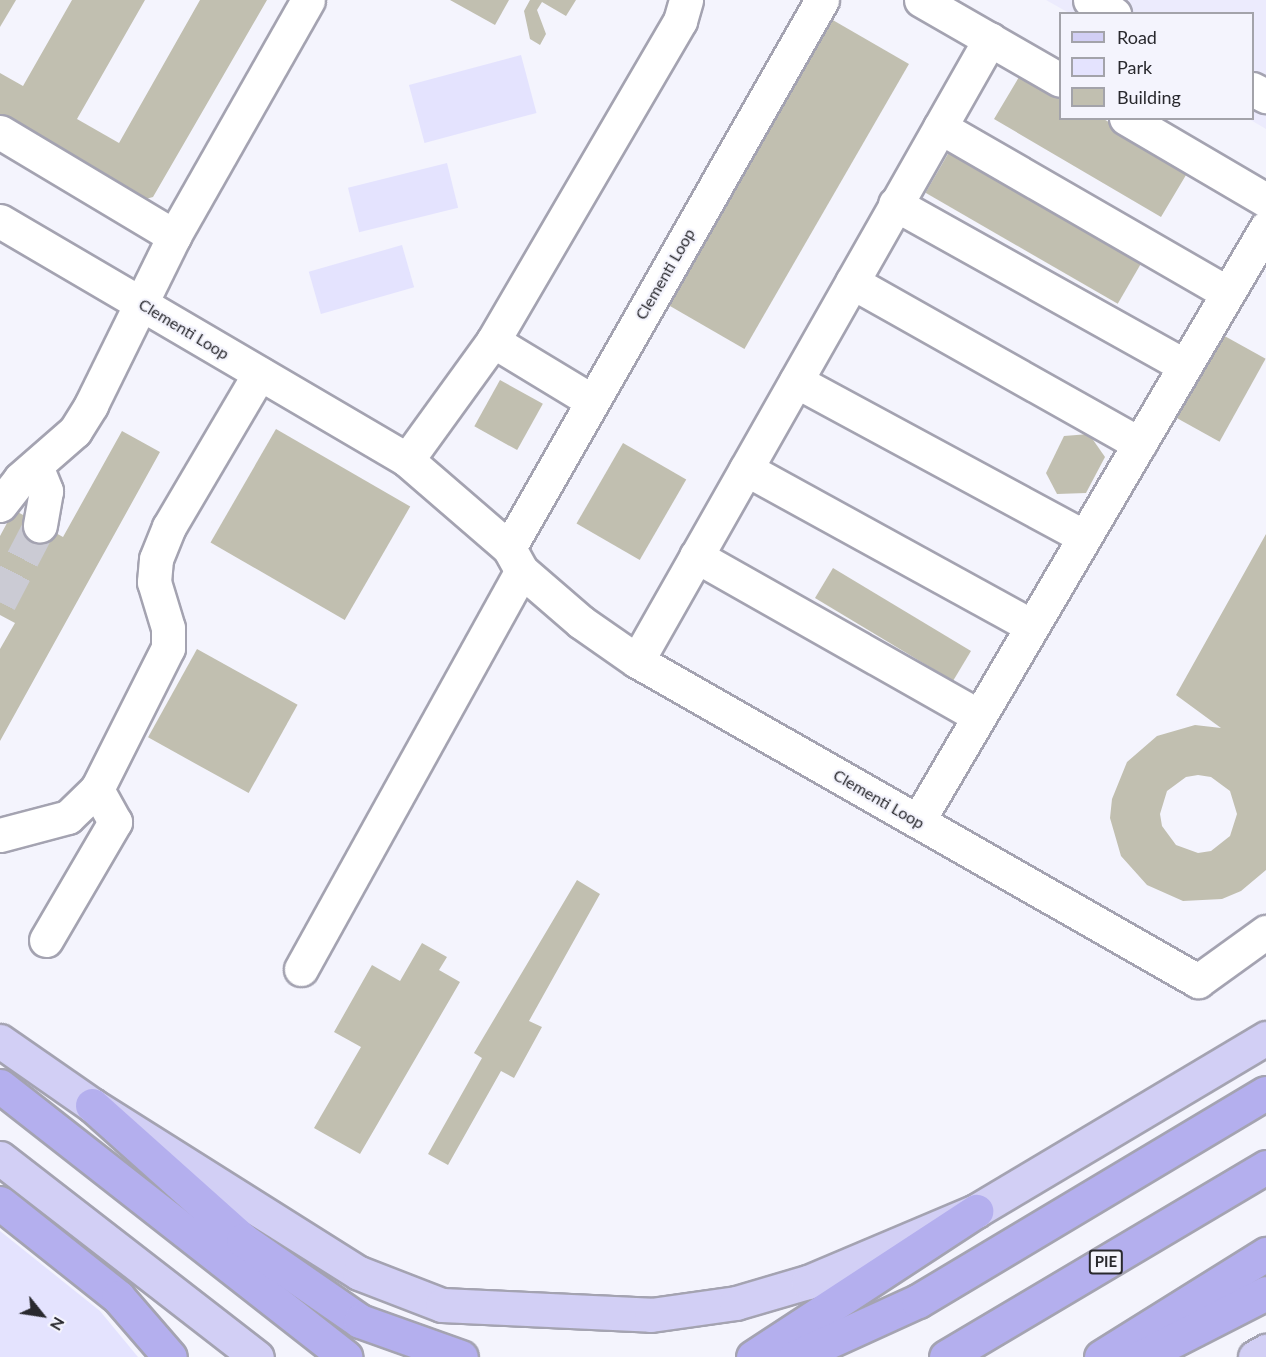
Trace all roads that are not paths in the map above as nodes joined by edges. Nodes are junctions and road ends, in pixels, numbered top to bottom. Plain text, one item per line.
1 (308, 0) edge
2 (686, 0) edge
3 (822, 0) edge
4 (921, 0) edge
5 (1090, 0) edge
6 (1111, 12) edge
7 (990, 39) junction
8 (1059, 79) edge
9 (1129, 120) edge
10 (940, 128) junction
11 (0, 132) edge
12 (1266, 200) edge
13 (895, 204) junction
14 (0, 221) edge
15 (1266, 228) edge
16 (174, 236) junction
17 (852, 282) junction
18 (1227, 293) junction
19 (140, 302) junction
20 (493, 341) junction
21 (1185, 366) junction
22 (259, 374) junction
23 (796, 381) junction
24 (592, 401) junction
25 (1139, 444) junction
26 (407, 460) junction
27 (36, 466) junction
28 (746, 469) junction
29 (0, 505) edge
30 (40, 525) tunnel mouth
31 (1084, 537) junction
32 (696, 556) junction
33 (516, 560) junction
34 (1032, 626) junction
35 (637, 661) junction
36 (979, 716) junction
37 (97, 789) junction
38 (918, 821) junction
39 (0, 835) edge
40 (1266, 932) edge
41 (46, 940) dead end
42 (301, 969) dead end
43 (1266, 1038) edge
44 (0, 1041) edge
45 (0, 1086) edge
46 (1266, 1093) edge
47 (92, 1105) junction
48 (0, 1158) edge
49 (1266, 1167) edge
50 (0, 1203) edge
51 (976, 1211) junction
52 (1266, 1254) edge
53 (1266, 1293) edge
54 (1266, 1351) edge
55 (170, 1357) edge
56 (257, 1357) edge
57 (345, 1357) edge
58 (461, 1357) edge
59 (753, 1357) edge
60 (795, 1357) edge
61 (946, 1357) edge
62 (1101, 1357) edge
63 (1141, 1357) edge
64 (1255, 1357) edge

1 - 16 street
2 - 20 street
3 - 24 street, Clementi Loop
4 - 7 street
5 - 6 street
7 - 8 street
7 - 10 street
9 - 12 street
10 - 13 street
10 - 18 street
11 - 16 street
13 - 17 street
13 - 21 street
14 - 19 street, Clementi Loop
15 - 18 street
16 - 19 street
17 - 23 street
17 - 25 street
18 - 21 street
19 - 22 street, Clementi Loop
19 - 27 street
20 - 24 street
20 - 26 street
21 - 25 street
22 - 26 street, Clementi Loop
22 - 37 street
23 - 28 street
23 - 31 street
24 - 33 street, Clementi Loop
25 - 31 street
26 - 33 street, Clementi Loop
27 - 29 street
27 - 30 street
28 - 32 street
28 - 34 street
31 - 34 street
32 - 35 street
32 - 36 street
33 - 35 street, Clementi Loop
33 - 42 street
34 - 36 street
35 - 38 street, Clementi Loop
36 - 38 street
37 - 39 street
37 - 41 street
38 - 40 street, Clementi Loop
43 - 51 main road
44 - 47 main road
45 - 57 highway
46 - 60 highway
47 - 51 main road
47 - 58 highway
48 - 56 main road
49 - 61 highway, PIE
50 - 55 highway
51 - 59 highway
52 - 62 highway
53 - 63 highway
54 - 64 main road

